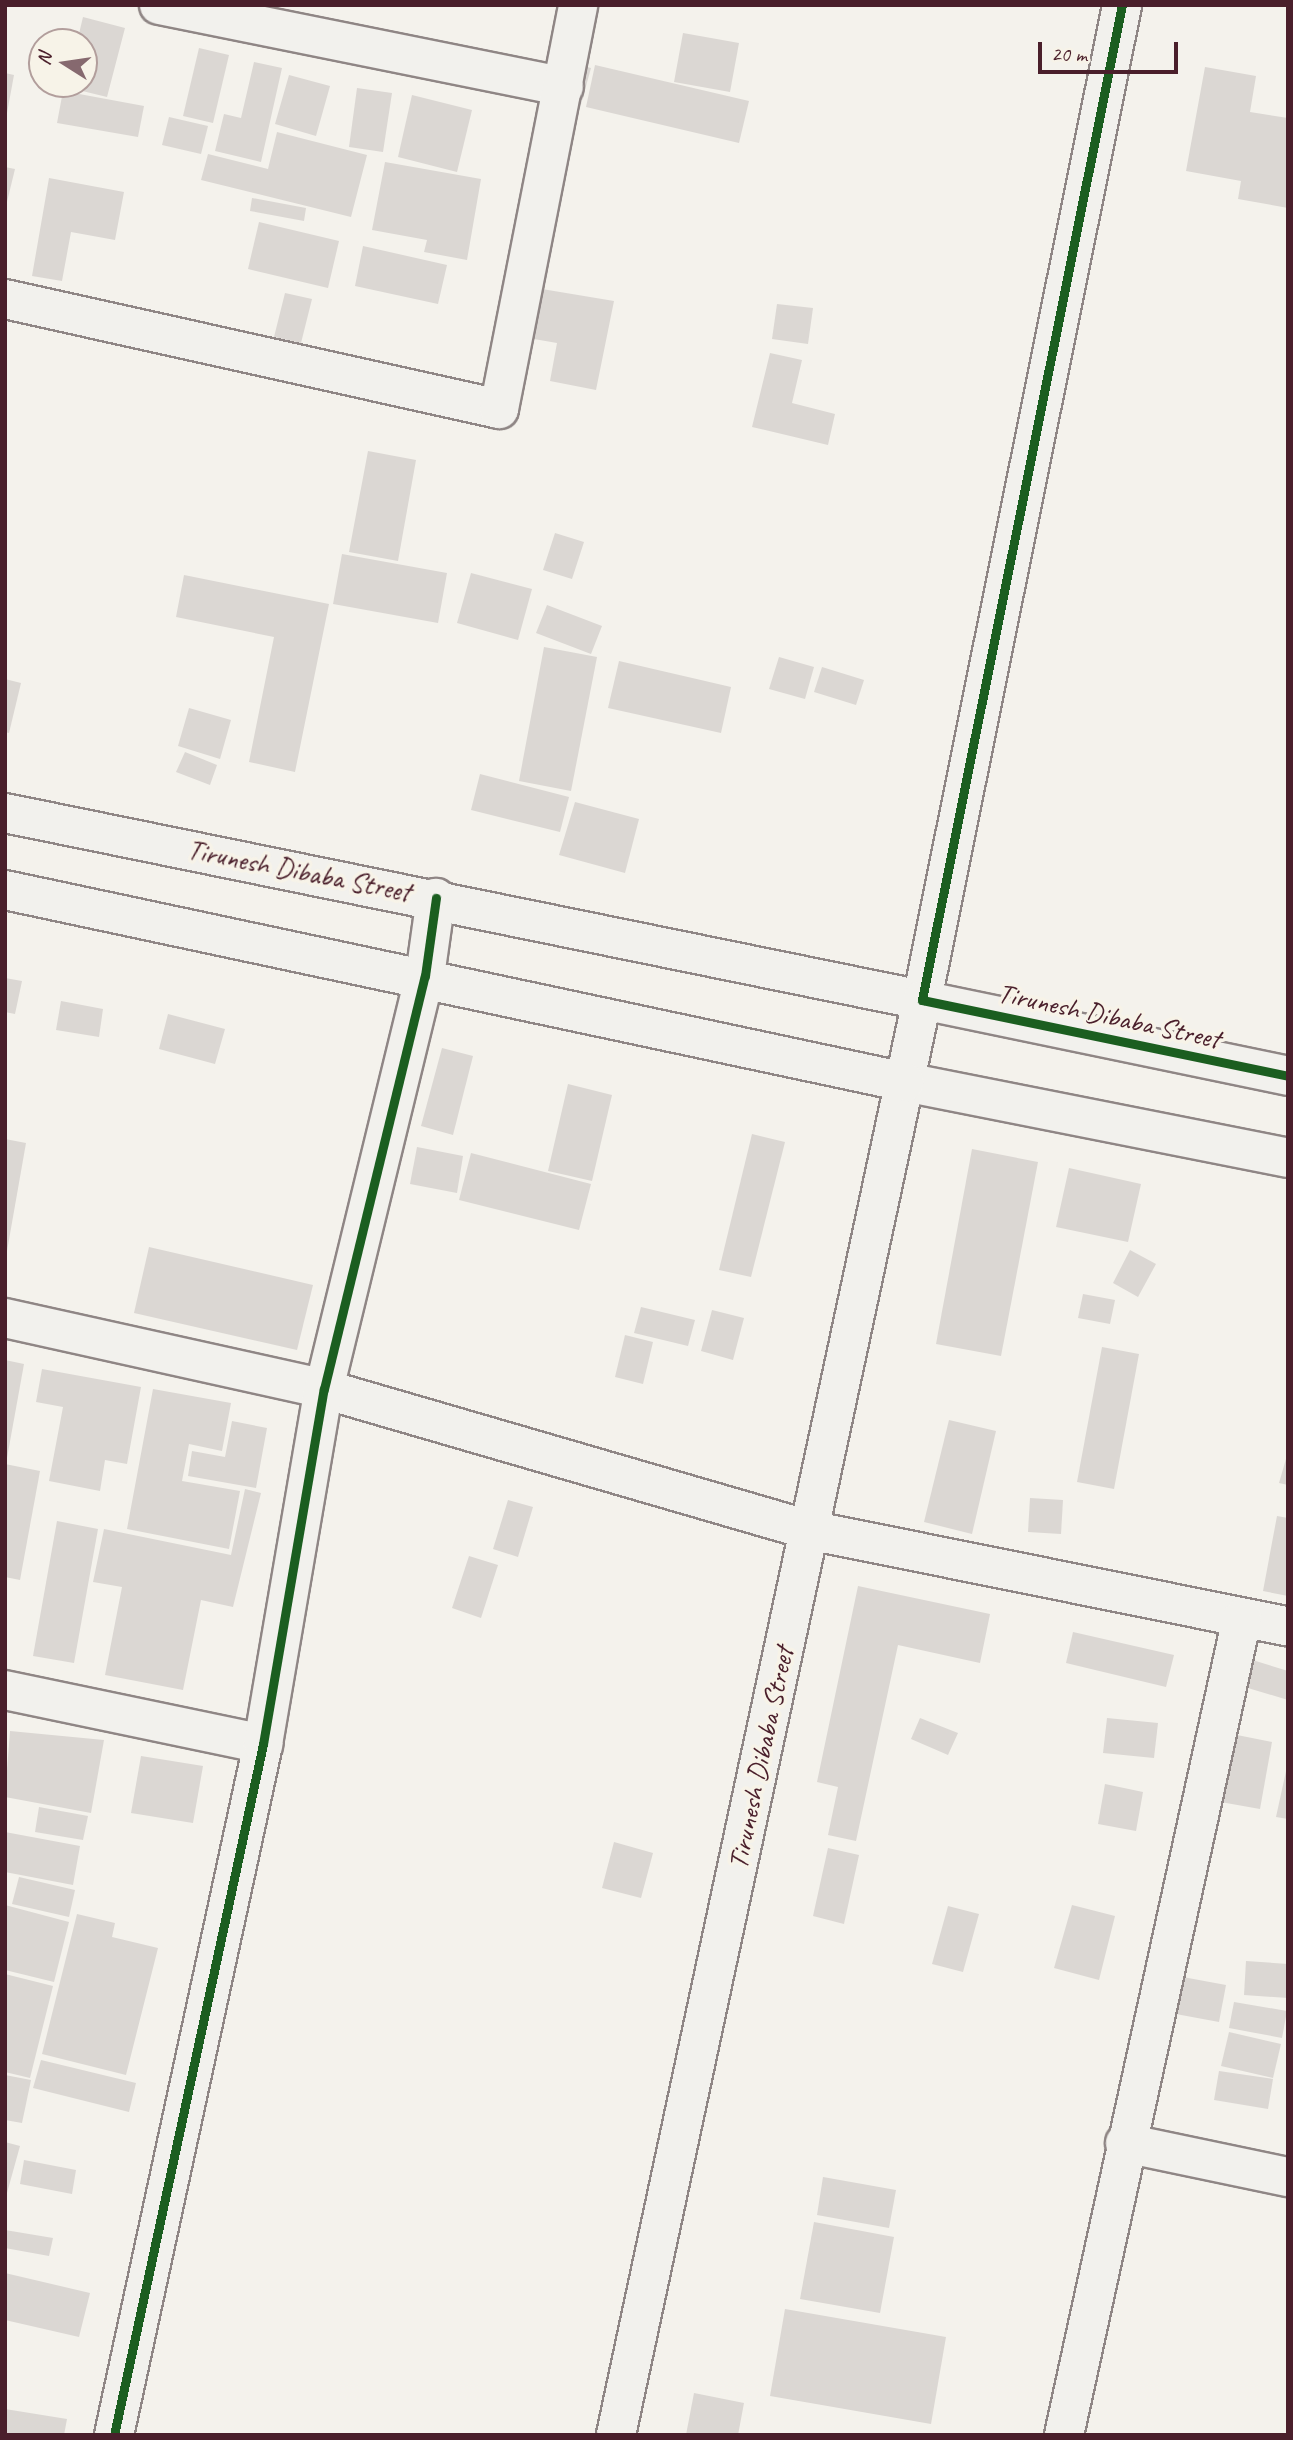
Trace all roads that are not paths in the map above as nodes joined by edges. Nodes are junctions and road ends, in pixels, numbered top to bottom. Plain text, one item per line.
1 (159, 5) edge
2 (578, 5) edge
3 (1122, 5) edge
4 (564, 88) junction
5 (5, 299) edge
6 (5, 814) edge
7 (5, 890) edge
8 (436, 898) junction
9 (425, 976) junction
10 (922, 1000) junction
11 (1288, 1076) edge
12 (905, 1082) junction
13 (1288, 1158) edge
14 (5, 1318) edge
15 (324, 1389) junction
16 (809, 1530) junction
17 (1242, 1618) junction
18 (1288, 1627) edge
19 (5, 1690) edge
20 (263, 1744) junction
21 (1125, 2143) junction
22 (1288, 2177) edge
23 (114, 2435) edge
24 (616, 2435) edge
25 (1064, 2435) edge

1 - 4 street
2 - 4 street
3 - 10 street
4 - 5 street
6 - 8 street, Tirunesh Dibaba Street
7 - 9 street
8 - 9 street
8 - 10 street, Tirunesh Dibaba Street
9 - 12 street
9 - 15 street
10 - 11 street, Tirunesh Dibaba Street
10 - 12 street, Tirunesh Dibaba Street
12 - 13 street
12 - 16 street, Tirunesh Dibaba Street
14 - 15 street
15 - 16 street
15 - 20 street
16 - 17 street
16 - 24 street, Tirunesh Dibaba Street
17 - 18 street
17 - 21 street
19 - 20 street
20 - 23 street
21 - 22 street
21 - 25 street

